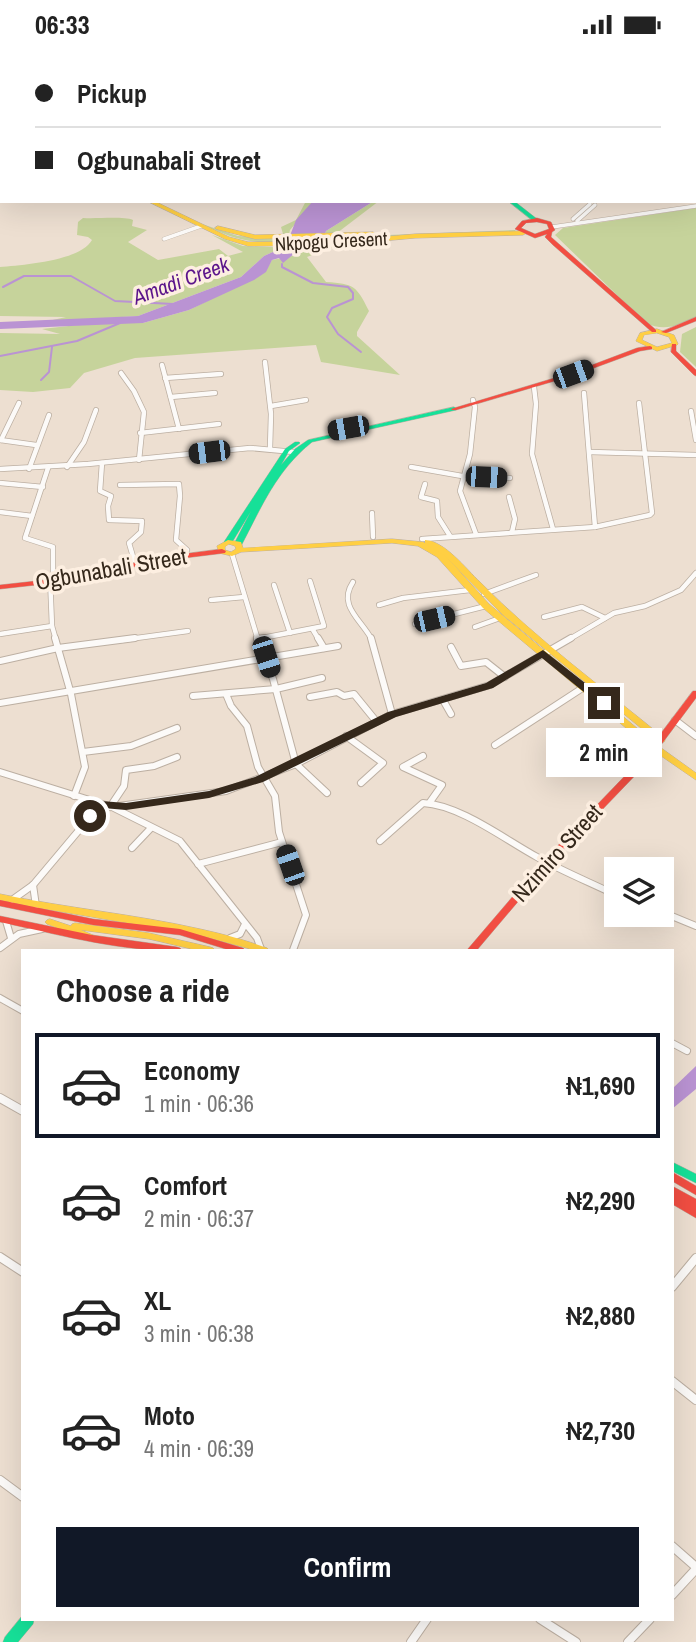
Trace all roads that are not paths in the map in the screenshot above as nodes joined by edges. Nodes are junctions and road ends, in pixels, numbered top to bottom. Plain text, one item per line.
1 (89, 49) edge
2 (124, 49) edge
3 (153, 203) edge
4 (164, 203) edge
5 (504, 203) edge
6 (512, 203) edge
7 (696, 206) edge
8 (669, 210) junction
9 (580, 219) junction
10 (537, 221) junction
11 (573, 221) junction
12 (201, 226) junction
13 (522, 228) junction
14 (550, 228) junction
15 (537, 235) junction
16 (164, 239) dead end
17 (267, 241) junction
18 (696, 321) edge
19 (658, 331) junction
20 (640, 338) junction
21 (674, 341) junction
22 (654, 348) junction
23 (676, 355) junction
24 (265, 362) dead end
25 (162, 365) dead end
26 (121, 373) dead end
27 (570, 373) junction
28 (221, 374) dead end
29 (696, 374) edge
30 (165, 378) junction
31 (534, 387) junction
32 (215, 393) dead end
33 (584, 393) dead end
34 (171, 397) junction
35 (306, 400) dead end
36 (474, 402) junction
37 (19, 403) dead end
38 (639, 403) dead end
39 (271, 406) junction
40 (96, 410) dead end
41 (691, 411) dead end
42 (49, 415) dead end
43 (219, 424) dead end
44 (179, 429) junction
45 (140, 433) junction
46 (1, 440) edge
47 (696, 440) edge
48 (37, 445) junction
49 (270, 447) junction
50 (291, 451) junction
51 (590, 452) junction
52 (646, 454) junction
53 (696, 455) edge
54 (139, 460) junction
55 (102, 463) junction
56 (67, 467) junction
57 (411, 467) dead end
58 (48, 468) junction
59 (0, 469) edge
60 (29, 469) junction
61 (462, 476) junction
62 (510, 478) dead end
63 (0, 483) edge
64 (425, 484) dead end
65 (120, 485) dead end
66 (43, 487) junction
67 (509, 497) dead end
68 (0, 512) edge
69 (372, 513) dead end
70 (33, 516) junction
71 (595, 527) junction
72 (552, 529) junction
73 (512, 532) junction
74 (476, 534) junction
75 (450, 536) junction
76 (373, 537) junction
77 (437, 542) junction
78 (231, 547) junction
79 (187, 550) junction
80 (134, 560) junction
81 (696, 573) edge
82 (536, 575) dead end
83 (51, 579) junction
84 (310, 581) dead end
85 (353, 582) dead end
86 (0, 585) edge
87 (274, 585) dead end
88 (470, 590) junction
89 (484, 594) junction
90 (244, 597) junction
91 (211, 600) dead end
92 (379, 605) dead end
93 (486, 606) junction
94 (544, 617) dead end
95 (500, 618) junction
96 (605, 618) junction
97 (415, 624) dead end
98 (52, 626) junction
99 (475, 627) dead end
100 (313, 630) junction
101 (188, 631) dead end
102 (290, 633) junction
103 (0, 634) edge
104 (257, 639) junction
105 (338, 646) dead end
106 (451, 647) dead end
107 (58, 648) junction
108 (324, 648) junction
109 (547, 651) junction
110 (266, 657) junction
111 (0, 661) edge
112 (505, 677) junction
113 (322, 678) dead end
114 (584, 687) junction
115 (276, 689) junction
116 (696, 692) edge
117 (71, 694) junction
118 (226, 694) junction
119 (193, 697) dead end
120 (310, 697) dead end
121 (443, 700) junction
122 (0, 703) edge
123 (392, 714) junction
124 (451, 714) dead end
125 (676, 720) junction
126 (376, 721) junction
127 (642, 725) junction
128 (177, 729) dead end
129 (668, 729) junction
130 (346, 736) junction
131 (696, 736) edge
132 (661, 740) junction
133 (495, 745) dead end
134 (654, 747) junction
135 (83, 752) junction
136 (423, 755) dead end
137 (177, 757) dead end
138 (296, 764) junction
139 (3, 773) edge
140 (266, 777) junction
141 (696, 777) edge
142 (0, 781) edge
143 (361, 783) dead end
144 (327, 793) dead end
145 (74, 796) junction
146 (430, 802) junction
147 (101, 804) junction
148 (111, 807) junction
149 (151, 828) junction
150 (380, 841) dead end
151 (282, 842) junction
152 (132, 848) dead end
153 (546, 863) junction
154 (198, 864) junction
155 (33, 885) junction
156 (604, 890) edge
157 (0, 897) edge
158 (12, 900) junction
159 (0, 903) edge
160 (33, 908) junction
161 (0, 911) edge
162 (674, 917) edge
163 (3, 920) edge
164 (50, 922) junction
165 (245, 925) junction
166 (696, 926) edge
167 (42, 929) junction
168 (11, 938) junction
169 (92, 938) junction
170 (230, 938) junction
171 (0, 948) edge
172 (170, 949) edge
173 (205, 949) edge
174 (237, 949) edge
175 (259, 949) edge
176 (262, 949) edge
177 (293, 949) edge
178 (473, 949) edge
179 (0, 998) edge
180 (21, 1010) edge
181 (674, 1044) edge
182 (687, 1051) dead end
183 (0, 1098) edge
184 (21, 1110) edge
185 (674, 1167) edge
186 (674, 1177) edge
187 (696, 1179) edge
188 (674, 1191) edge
189 (696, 1191) edge
190 (674, 1200) edge
191 (696, 1205) edge
192 (696, 1213) edge
193 (0, 1257) edge
194 (696, 1258) edge
195 (21, 1271) edge
196 (674, 1285) edge
197 (674, 1383) edge
198 (696, 1400) edge
199 (0, 1480) edge
200 (21, 1496) edge
201 (674, 1548) edge
202 (696, 1568) edge
203 (674, 1593) edge
204 (26, 1621) edge
205 (426, 1621) edge
206 (543, 1621) edge
207 (648, 1621) edge
208 (10, 1642) edge
209 (411, 1642) edge
210 (576, 1642) edge
211 (628, 1642) edge

1 - 2 street
3 - 12 main road, Nkpogu Cresent
4 - 17 main road, Nkpogu Cresent
5 - 13 main road
6 - 10 main road
7 - 8 street
8 - 9 street
8 - 11 street
9 - 11 street
9 - 11 street
10 - 13 main road
10 - 14 main road
11 - 14 street
12 - 16 street
12 - 17 main road, Nkpogu Cresent
13 - 15 main road
13 - 17 main road, Nkpogu Cresent
14 - 15 main road
14 - 19 main road
15 - 20 main road
18 - 19 main road
18 - 21 main road
19 - 20 main road
19 - 21 main road
20 - 22 main road
20 - 27 main road
21 - 22 main road
21 - 23 main road
22 - 23 main road
22 - 27 main road
23 - 29 main road
24 - 39 street
25 - 30 street
26 - 45 street
27 - 31 main road
27 - 36 main road
28 - 30 street
30 - 34 street
31 - 36 main road
31 - 72 street
32 - 34 street
33 - 51 street
34 - 44 street
35 - 39 street
36 - 50 main road
36 - 61 street
37 - 46 street
38 - 52 street
39 - 49 street
40 - 56 street
41 - 47 street
42 - 48 street
43 - 44 street
44 - 45 street
45 - 54 street
46 - 48 street
48 - 60 street
49 - 50 street
49 - 54 street
50 - 78 main road
51 - 52 street
51 - 71 street
52 - 53 street
52 - 71 street
54 - 55 street
55 - 56 street
55 - 80 street
56 - 58 street
57 - 61 street
58 - 60 street
58 - 66 street
59 - 60 street
61 - 62 street
61 - 74 street
63 - 66 street
64 - 75 street
65 - 79 street
66 - 70 street
67 - 73 street
68 - 70 street
69 - 76 street
70 - 83 street
71 - 72 street
72 - 73 street
73 - 74 street
74 - 75 street
75 - 77 street
76 - 77 main road, Ogbunabali Street
76 - 78 main road, Ogbunabali Street
77 - 89 main road, Ogbunabali Street
78 - 79 main road, Ogbunabali Street
78 - 83 main road, Ogbunabali Street
78 - 88 main road, Ogbunabali Street
78 - 90 street
79 - 80 main road, Ogbunabali Street
80 - 83 main road, Ogbunabali Street
81 - 96 street
82 - 89 street
83 - 86 main road, Ogbunabali Street
83 - 98 street
84 - 100 street
85 - 123 street
87 - 102 street
88 - 92 street
88 - 93 main road, Ogbunabali Street
89 - 109 main road, Ogbunabali Street
90 - 91 street
90 - 104 street
93 - 95 main road, Ogbunabali Street
93 - 97 street
94 - 96 street
95 - 99 street
95 - 109 main road, Ogbunabali Street
96 - 109 street
98 - 103 street
98 - 107 street
100 - 102 street
100 - 108 street
101 - 107 street
102 - 104 street
104 - 110 street
105 - 108 street
106 - 112 street
107 - 111 street
107 - 117 street
108 - 110 street
109 - 112 street
109 - 114 main road, Ogbunabali Street
109 - 127 main road, Ogbunabali Street
110 - 115 street
110 - 117 street
112 - 121 street
113 - 115 street
114 - 133 street
114 - 134 main road, Ogbunabali Street
115 - 118 street
115 - 138 street
116 - 125 main road, Nzimiro Street
117 - 122 street
117 - 135 street
118 - 119 street
118 - 140 street
120 - 126 street
121 - 123 street
121 - 124 street
123 - 126 street
125 - 129 main road, Nzimiro Street
125 - 131 street
126 - 130 street
127 - 129 main road
127 - 132 main road, Ogbunabali Street
128 - 135 street
129 - 132 main road, Nzimiro Street
130 - 138 street
130 - 143 street
132 - 134 main road, Nzimiro Street
134 - 141 main road, Ogbunabali Street
134 - 153 main road, Nzimiro Street
135 - 145 street
136 - 146 street
137 - 148 street
138 - 140 street
138 - 144 street
139 - 142 street
139 - 145 street
140 - 148 street
140 - 151 street
145 - 147 street
146 - 150 street
146 - 153 street
147 - 148 street
147 - 155 street
148 - 149 street
149 - 152 street
149 - 154 street
151 - 154 street
151 - 177 street
153 - 156 street
153 - 178 main road, Nzimiro Street
154 - 165 street
155 - 158 street
155 - 160 street
157 - 158 main road
158 - 160 main road
159 - 160 main road
160 - 170 main road
160 - 174 main road
161 - 164 main road
162 - 166 street
163 - 167 main road
163 - 168 street
164 - 169 main road
164 - 173 main road
165 - 170 street
165 - 176 street
167 - 168 street
167 - 169 main road
168 - 171 street
169 - 172 main road
170 - 175 main road
179 - 180 street
181 - 182 street
183 - 184 street
185 - 187 main road
186 - 189 main road
188 - 191 main road
190 - 192 main road
193 - 195 street
194 - 196 street
197 - 198 street
199 - 200 street
201 - 202 street
202 - 203 street
204 - 208 main road
205 - 209 street
206 - 210 street
207 - 211 street

